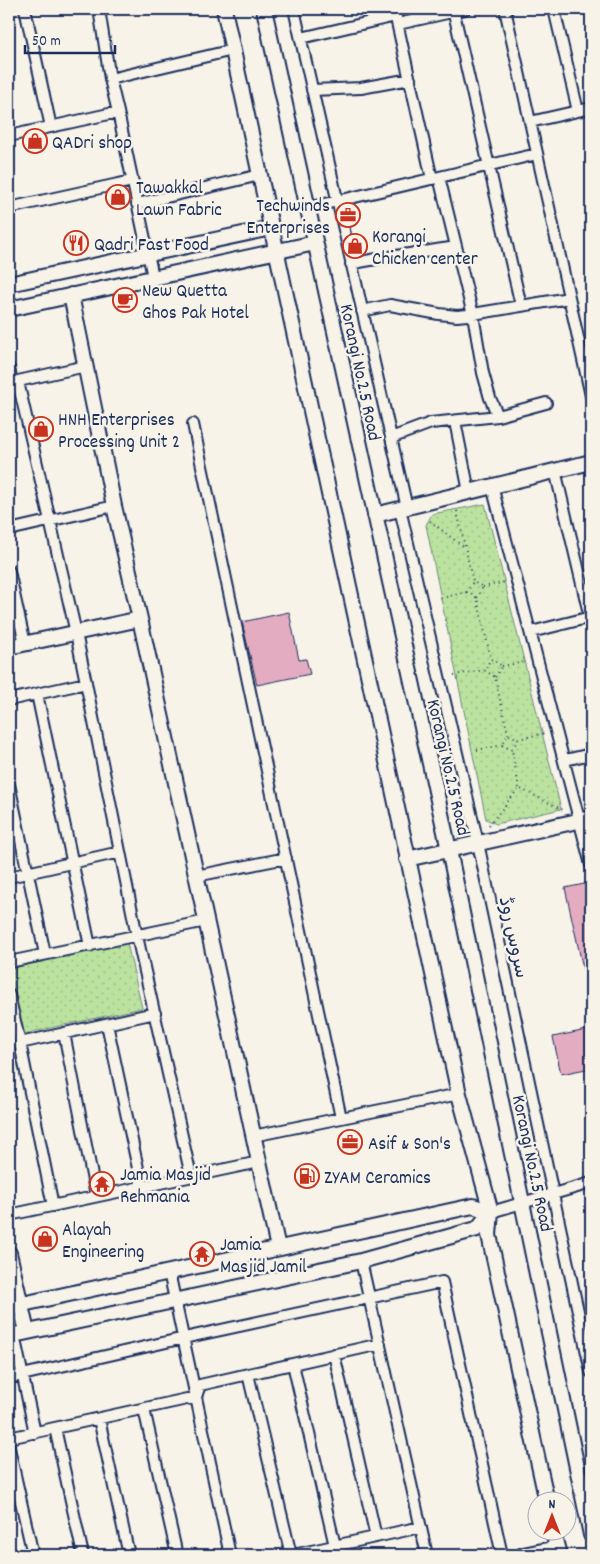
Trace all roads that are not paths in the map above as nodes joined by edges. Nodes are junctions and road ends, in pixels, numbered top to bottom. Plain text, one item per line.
1 (25, 9) edge
2 (99, 9) edge
3 (224, 9) edge
4 (264, 9) edge
5 (294, 9) edge
6 (465, 9) edge
7 (505, 9) edge
8 (554, 9) edge
9 (453, 10) edge
10 (396, 16) edge
11 (301, 38) junction
12 (233, 50) junction
13 (110, 79) junction
14 (410, 79) junction
15 (312, 90) junction
16 (591, 108) edge
17 (578, 111) junction
18 (118, 112) junction
19 (530, 122) junction
20 (51, 127) junction
21 (9, 136) edge
22 (537, 154) junction
23 (488, 166) junction
24 (260, 175) junction
25 (436, 178) junction
26 (132, 181) junction
27 (337, 202) junction
28 (137, 204) junction
29 (9, 208) edge
30 (308, 208) junction
31 (271, 228) junction
32 (315, 243) junction
33 (456, 247) junction
34 (276, 251) junction
35 (148, 255) junction
36 (351, 264) junction
37 (153, 277) junction
38 (9, 284) edge
39 (71, 295) junction
40 (569, 298) junction
41 (521, 306) junction
42 (9, 309) edge
43 (362, 311) junction
44 (473, 315) junction
45 (86, 366) junction
46 (9, 368) edge
47 (13, 383) edge
48 (591, 396) edge
49 (546, 403) dead end
50 (498, 416) junction
51 (455, 421) junction
52 (193, 424) dead end
53 (391, 438) junction
54 (591, 462) edge
55 (555, 470) junction
56 (492, 486) junction
57 (469, 492) junction
58 (114, 506) junction
59 (404, 508) junction
60 (374, 515) junction
61 (50, 521) junction
62 (9, 530) edge
63 (9, 571) edge
64 (140, 619) junction
65 (591, 619) edge
66 (531, 632) junction
67 (76, 633) junction
68 (26, 644) junction
69 (9, 647) edge
70 (86, 683) junction
71 (37, 694) junction
72 (9, 700) edge
73 (591, 754) edge
74 (565, 760) junction
75 (9, 784) edge
76 (586, 819) edge
77 (478, 843) junction
78 (449, 850) junction
79 (120, 852) junction
80 (286, 858) junction
81 (407, 859) junction
82 (72, 863) junction
83 (591, 865) edge
84 (28, 873) junction
85 (196, 876) junction
86 (9, 877) edge
87 (206, 921) junction
88 (137, 936) junction
89 (90, 946) junction
90 (46, 954) junction
91 (9, 962) edge
92 (9, 995) edge
93 (154, 1013) junction
94 (107, 1024) junction
95 (64, 1033) junction
96 (20, 1043) junction
97 (458, 1094) junction
98 (341, 1118) junction
99 (253, 1136) junction
100 (258, 1162) junction
101 (191, 1176) junction
102 (591, 1183) edge
103 (142, 1187) junction
104 (552, 1194) junction
105 (96, 1196) junction
106 (523, 1204) junction
107 (53, 1206) junction
108 (491, 1212) junction
109 (9, 1215) edge
110 (278, 1248) junction
111 (9, 1253) edge
112 (361, 1261) junction
113 (169, 1272) junction
114 (369, 1298) junction
115 (176, 1300) junction
116 (15, 1306) edge
117 (16, 1335) edge
118 (184, 1338) junction
119 (380, 1344) junction
120 (334, 1354) junction
121 (293, 1364) junction
122 (591, 1372) edge
123 (22, 1374) junction
124 (248, 1374) junction
125 (9, 1378) edge
126 (196, 1397) junction
127 (144, 1409) junction
128 (99, 1418) junction
129 (55, 1428) junction
130 (35, 1433) junction
131 (9, 1438) edge
132 (9, 1448) edge
133 (545, 1492) edge
134 (421, 1527) junction
135 (591, 1535) edge
136 (376, 1537) junction
137 (335, 1546) junction
138 (558, 1552) edge
139 (33, 1555) edge
140 (82, 1555) edge
141 (130, 1555) edge
142 (177, 1555) edge
143 (230, 1555) edge
144 (292, 1555) edge
145 (427, 1555) edge
146 (502, 1555) edge
147 (523, 1555) edge

1 - 20 street
2 - 13 street
3 - 12 street
4 - 30 street, Korangi No.2.5 Road
5 - 11 street, سروس روڈ
6 - 9 street
7 - 19 street
8 - 17 street
9 - 10 street
9 - 23 street
10 - 11 street
10 - 14 street
11 - 15 street, سروس روڈ
12 - 13 street
12 - 24 street
13 - 18 street
14 - 15 street
14 - 25 street
15 - 27 street, سروس روڈ
16 - 17 street
17 - 19 street
18 - 20 street
18 - 26 street
19 - 22 street
20 - 21 street
22 - 23 street
22 - 40 street
23 - 25 street
23 - 41 street
24 - 28 street
24 - 31 street
25 - 27 street
25 - 33 street
26 - 28 street
26 - 29 street
27 - 30 street
27 - 36 street, سروس روڈ
28 - 35 street
30 - 32 street, Korangi No.2.5 Road
31 - 34 street
31 - 35 street
32 - 34 street
32 - 60 street, Korangi No.2.5 Road
33 - 36 street
33 - 44 street
34 - 37 street
34 - 81 street
35 - 37 street
35 - 38 street
36 - 43 street, سروس روڈ
37 - 39 street
39 - 42 street
39 - 45 street
40 - 41 street
40 - 48 street
41 - 44 street
43 - 44 street
43 - 53 street, سروس روڈ
44 - 50 street
45 - 47 street
45 - 58 street
46 - 47 street
47 - 61 street
49 - 50 street
50 - 51 street
51 - 53 street
51 - 57 street
52 - 80 street
53 - 59 street, سروس روڈ
54 - 55 street
55 - 56 street
55 - 65 street
56 - 57 street
56 - 66 street
57 - 59 street
58 - 61 street
58 - 64 street
59 - 60 street
59 - 77 street, سروس روڈ
60 - 78 street, Korangi No.2.5 Road
61 - 62 street
61 - 67 street
63 - 68 street
64 - 67 street
64 - 85 street
65 - 66 street
66 - 74 street
67 - 68 street
67 - 70 street
68 - 69 street
70 - 71 street
70 - 79 street
71 - 72 street
71 - 82 street
73 - 74 street
74 - 76 street
75 - 84 street
76 - 77 street
76 - 83 street
77 - 78 street
77 - 104 street, سروس روڈ
78 - 81 street
78 - 106 street, Korangi No.2.5 Road
79 - 82 street
79 - 88 street
80 - 85 street
80 - 98 street
81 - 97 street
82 - 84 street
82 - 89 street
84 - 86 street
84 - 90 street
85 - 87 street
87 - 88 street
87 - 99 street
88 - 89 street
88 - 93 street
89 - 90 street
90 - 91 street
92 - 96 street
93 - 94 street
93 - 101 street
94 - 95 street
94 - 103 street
95 - 96 street
95 - 105 street
96 - 107 street
97 - 98 street
97 - 108 street
98 - 99 street
99 - 100 street
100 - 101 street
100 - 110 street
101 - 103 street
102 - 104 street
103 - 105 street
104 - 106 street
104 - 122 street, سروس روڈ
105 - 107 street
106 - 108 street
106 - 135 street, Korangi No.2.5 Road
107 - 109 street
108 - 110 street
108 - 112 street
108 - 133 street
110 - 113 street
111 - 116 street
112 - 114 street
112 - 115 street
113 - 115 street
113 - 116 street
114 - 118 street
114 - 119 street
114 - 146 street
115 - 117 street
115 - 118 street
116 - 117 street
117 - 123 street
118 - 123 street
118 - 126 street
119 - 120 street
119 - 134 street
120 - 121 street
120 - 136 street
121 - 124 street
121 - 137 street
123 - 125 street
123 - 130 street
124 - 126 street
124 - 144 street
126 - 127 street
126 - 143 street
127 - 128 street
127 - 142 street
128 - 129 street
128 - 141 street
129 - 130 street
129 - 140 street
130 - 131 street
132 - 139 street
134 - 136 street
134 - 145 street
136 - 137 street
137 - 144 street
138 - 147 street

